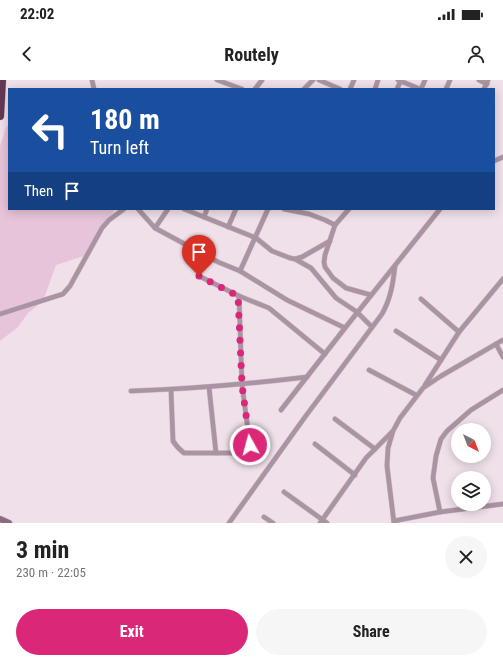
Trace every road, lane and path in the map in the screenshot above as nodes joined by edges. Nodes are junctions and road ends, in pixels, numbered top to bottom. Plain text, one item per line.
1 (2, 80) edge
2 (217, 80) edge
3 (262, 80) edge
4 (313, 80) edge
5 (319, 80) edge
6 (400, 80) edge
7 (479, 80) edge
8 (488, 82) edge
9 (239, 88) edge
10 (255, 88) edge
11 (305, 88) edge
12 (338, 88) edge
13 (419, 88) edge
14 (0, 116) edge
15 (123, 210) edge
16 (139, 210) edge
17 (167, 210) edge
18 (186, 210) edge
19 (207, 210) edge
20 (236, 210) edge
21 (268, 210) edge
22 (289, 210) edge
23 (348, 210) edge
24 (439, 210) edge
25 (204, 217) junction
26 (335, 225) junction
27 (155, 228) junction
28 (228, 228) junction
29 (256, 238) junction
30 (330, 241) junction
31 (295, 259) junction
32 (395, 266) junction
33 (240, 271) junction
34 (199, 276) dead end
35 (503, 279) edge
36 (372, 295) junction
37 (238, 296) junction
38 (421, 299) dead end
39 (357, 312) junction
40 (0, 314) edge
41 (372, 327) junction
42 (345, 328) junction
43 (396, 331) dead end
44 (459, 332) junction
45 (503, 340) edge
46 (496, 344) junction
47 (325, 354) junction
48 (503, 357) edge
49 (440, 360) junction
50 (369, 370) dead end
51 (307, 377) junction
52 (242, 385) junction
53 (209, 387) junction
54 (422, 388) junction
55 (171, 390) junction
56 (503, 390) edge
57 (131, 391) dead end
58 (416, 395) junction
59 (281, 410) dead end
60 (335, 419) dead end
61 (393, 431) junction
62 (316, 444) dead end
63 (375, 449) junction
64 (216, 453) junction
65 (355, 475) junction
66 (284, 492) dead end
67 (503, 504) edge
68 (440, 512) junction
69 (264, 517) dead end
70 (0, 519) edge
71 (321, 521) edge
72 (394, 522) edge
73 (9, 523) edge
74 (229, 523) edge
75 (273, 523) edge
76 (327, 523) edge

1 - 14 highway
2 - 9 street
3 - 10 street
4 - 11 street
5 - 12 street
6 - 13 street
7 - 8 street
15 - 40 street
16 - 27 street
17 - 27 street
18 - 25 street
19 - 25 street
20 - 28 street
21 - 29 street
22 - 26 street
23 - 26 street
24 - 32 street
25 - 28 street
26 - 30 street
27 - 33 street
28 - 29 street
29 - 31 street
29 - 33 street
30 - 31 street
30 - 36 street
31 - 39 street
32 - 36 street
32 - 41 street
33 - 42 street
34 - 37 street
35 - 44 street
36 - 39 street
37 - 47 street
37 - 52 street
38 - 44 street
39 - 41 street
39 - 42 street
41 - 74 street
42 - 47 street
43 - 49 street
44 - 49 street
45 - 46 street
46 - 48 street
46 - 54 street
47 - 51 street
49 - 54 street
50 - 58 street
51 - 52 street
51 - 59 street
52 - 53 street
52 - 64 street
53 - 55 street
53 - 64 street
54 - 58 street
55 - 57 street
55 - 64 street
56 - 68 street
58 - 61 street
60 - 63 street
61 - 63 street
61 - 72 street
62 - 65 street
63 - 65 street
65 - 71 street
66 - 71 street
67 - 68 street
68 - 72 street
69 - 75 street
70 - 73 street
71 - 76 street

